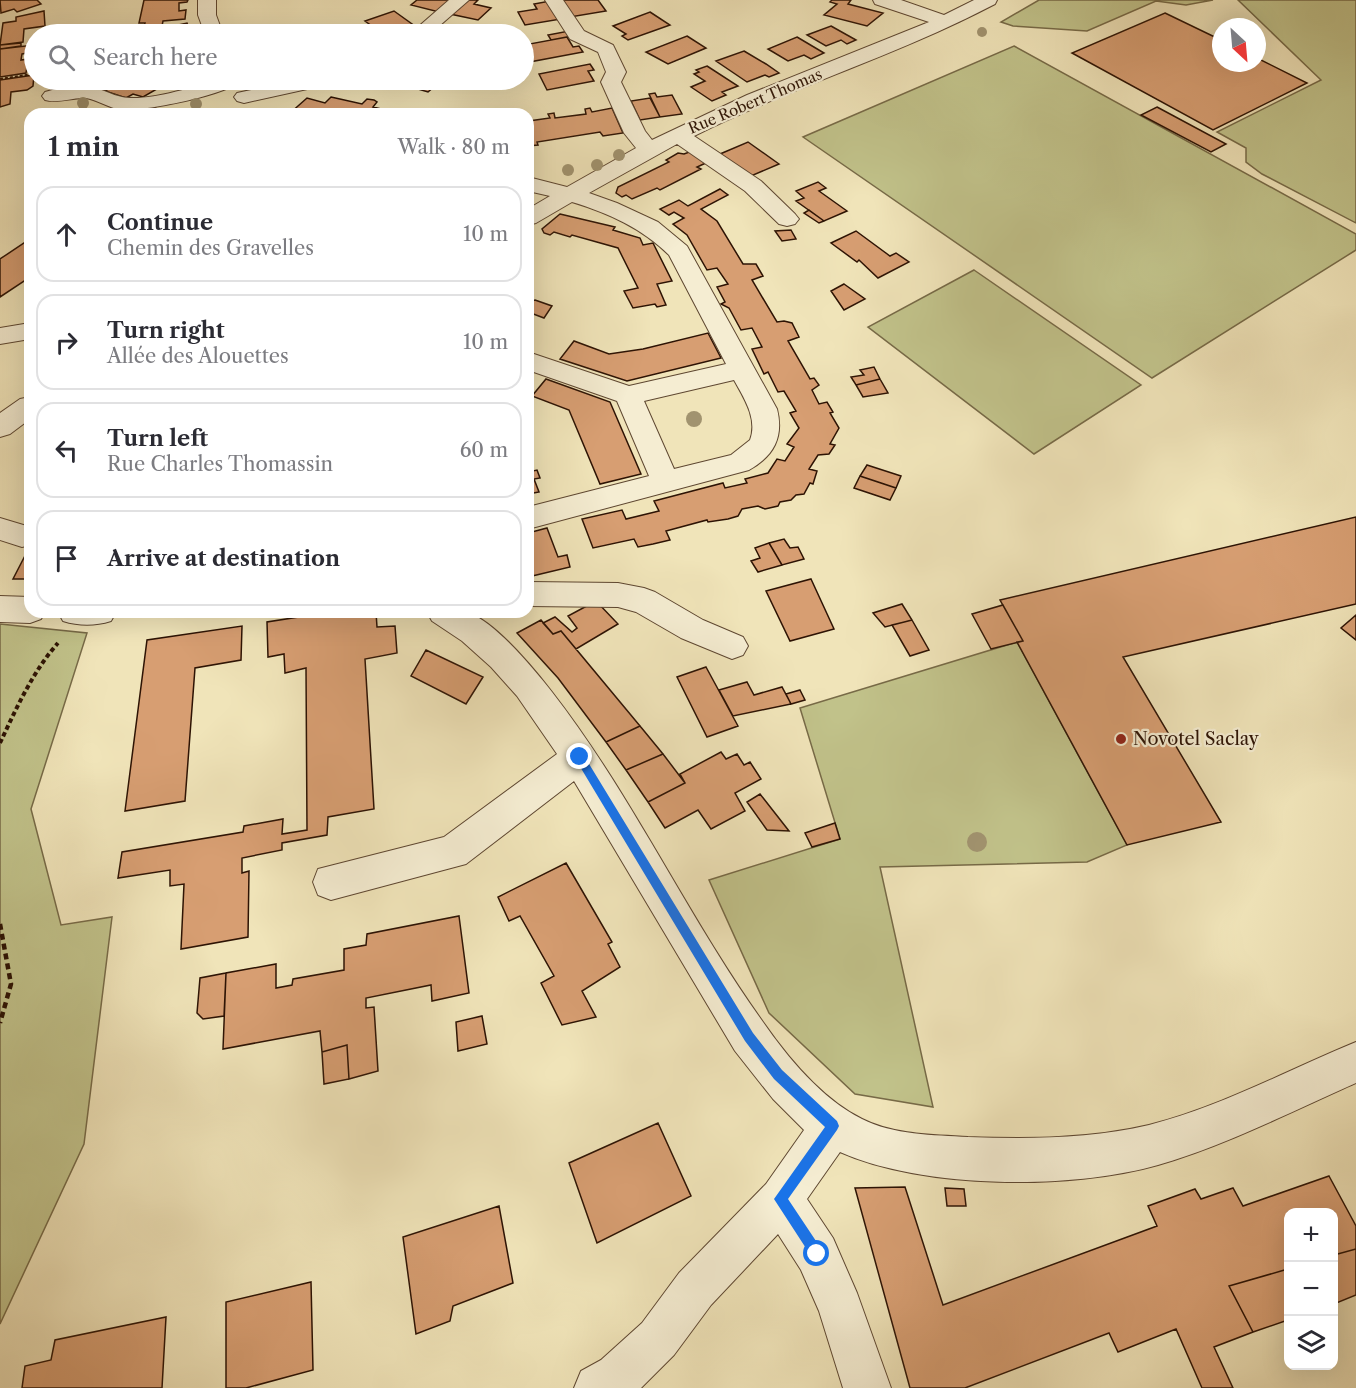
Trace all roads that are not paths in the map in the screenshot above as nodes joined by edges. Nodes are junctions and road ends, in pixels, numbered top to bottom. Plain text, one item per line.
1 (207, 0) edge
2 (460, 0) edge
3 (554, 0) edge
4 (882, 0) edge
5 (988, 0) edge
6 (944, 23) junction
7 (210, 24) edge
8 (431, 24) edge
9 (206, 90) edge
10 (277, 90) edge
11 (52, 96) dead end
12 (244, 97) edge
13 (678, 135) junction
14 (649, 150) junction
15 (534, 185) edge
16 (569, 193) junction
17 (534, 214) edge
18 (787, 219) dead end
19 (24, 333) edge
20 (0, 336) edge
21 (534, 363) edge
22 (741, 369) junction
23 (628, 395) junction
24 (24, 410) edge
25 (0, 427) edge
26 (666, 483) junction
27 (534, 516) edge
28 (534, 594) edge
29 (0, 609) edge
30 (24, 610) edge
31 (452, 618) edge
32 (732, 646) dead end
33 (580, 757) junction
34 (331, 882) dead end
35 (1356, 1062) edge
36 (833, 1126) junction
37 (781, 1199) junction
38 (597, 1388) edge
39 (867, 1388) edge

1 - 7 street
2 - 8 street
3 - 14 street
4 - 6 street
5 - 6 street, Rue Robert Thomas
6 - 13 street, Rue Robert Thomas
9 - 11 street
10 - 12 street
13 - 14 street, Rue Robert Thomas
13 - 18 street
14 - 16 street, Rue Robert Thomas
15 - 16 street
16 - 17 street, Rue Robert Thomas
16 - 22 street
19 - 20 street
21 - 23 street
22 - 23 street
22 - 26 street
23 - 26 street
24 - 25 street
26 - 27 street
28 - 32 street
29 - 30 street
31 - 33 street
33 - 34 street
33 - 36 street
35 - 36 street
36 - 37 street
37 - 38 street
37 - 39 street

